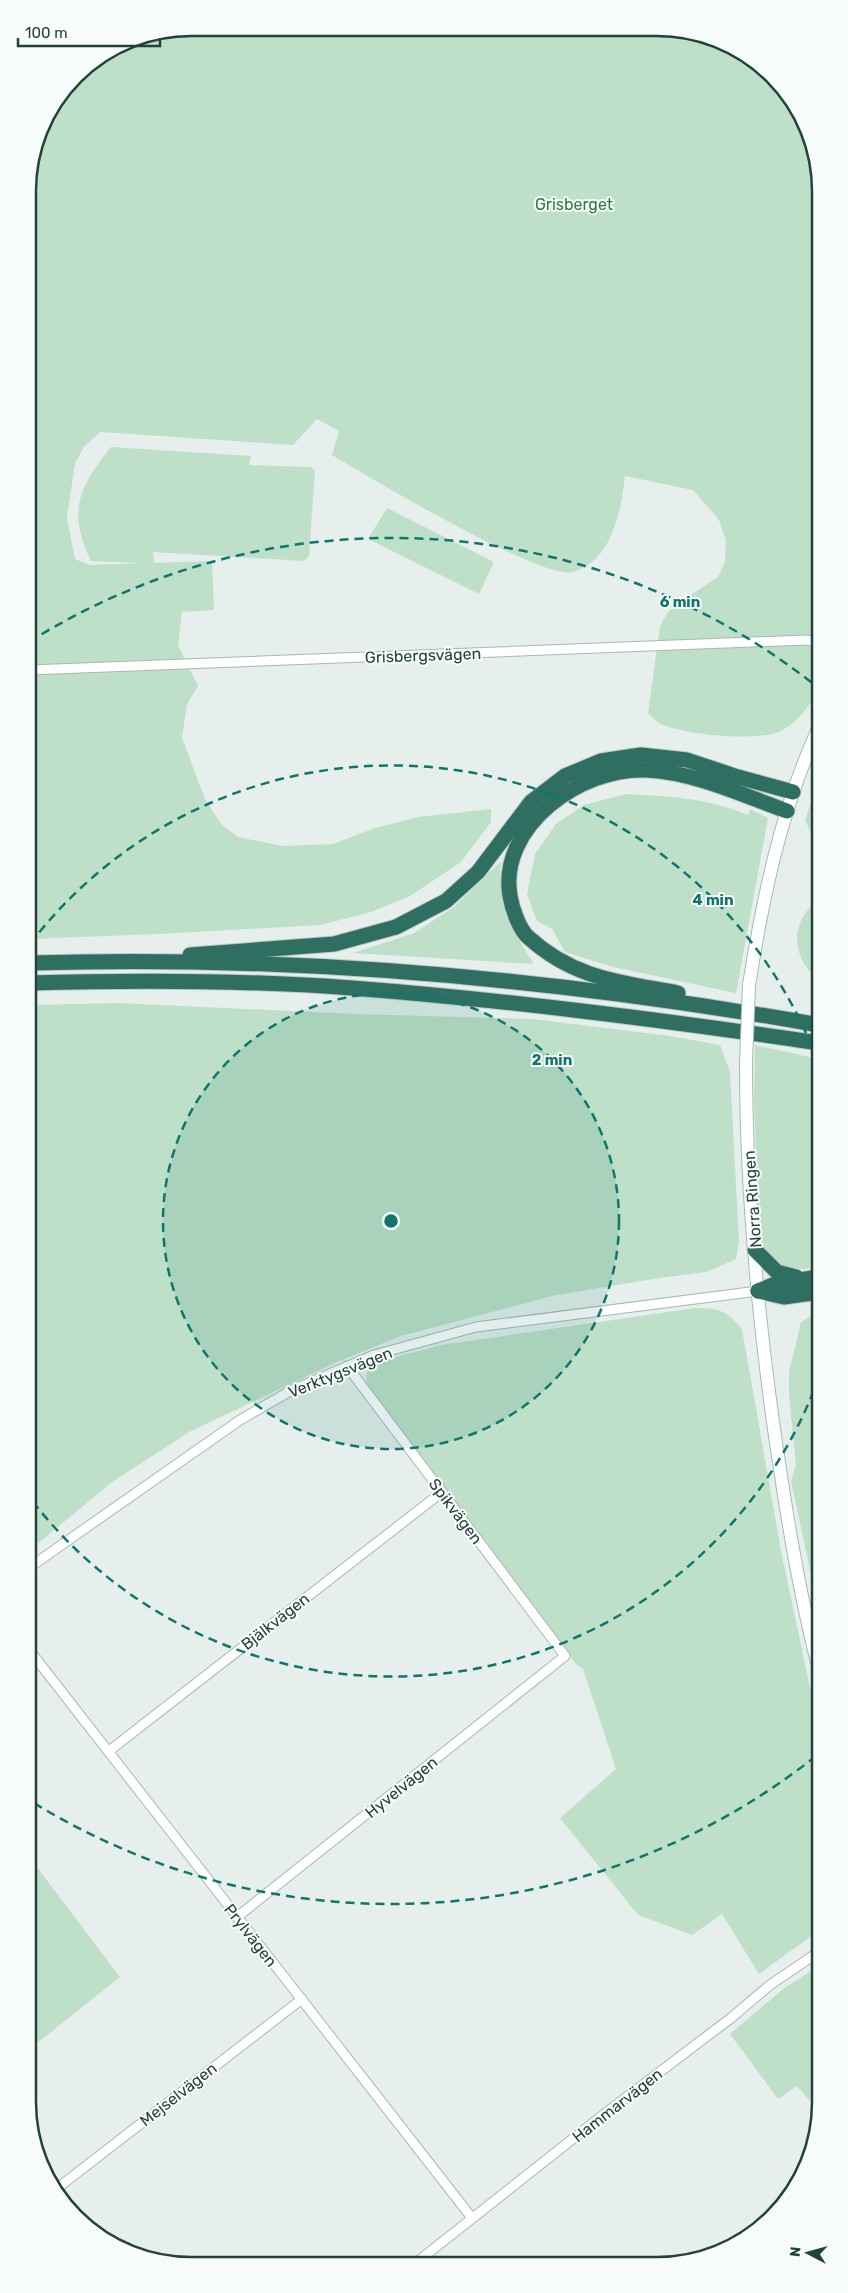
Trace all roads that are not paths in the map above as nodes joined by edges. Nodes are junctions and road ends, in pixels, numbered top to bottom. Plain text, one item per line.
1 (812, 641) edge
2 (37, 670) edge
3 (812, 746) edge
4 (794, 792) junction
5 (787, 811) junction
6 (144, 962) junction
7 (37, 963) edge
8 (37, 983) edge
9 (714, 1006) junction
10 (812, 1024) edge
11 (774, 1037) junction
12 (812, 1042) edge
13 (812, 1051) edge
14 (755, 1250) junction
15 (811, 1278) edge
16 (799, 1280) junction
17 (758, 1291) junction
18 (811, 1293) edge
19 (347, 1366) junction
20 (442, 1492) junction
21 (36, 1563) edge
22 (811, 1634) edge
23 (565, 1656) joint
24 (36, 1659) edge
25 (108, 1751) junction
26 (238, 1917) junction
27 (811, 1957) edge
28 (302, 1999) junction
29 (61, 2185) edge
30 (472, 2218) junction
31 (423, 2257) edge

1 - 2 street, Grisbergsvägen
3 - 4 main road, Norra Ringen
4 - 5 main road, Norra Ringen
4 - 6 highway
5 - 9 highway
5 - 14 main road, Norra Ringen, bridge
6 - 7 highway
6 - 9 highway
8 - 11 highway
9 - 10 highway
11 - 12 highway
11 - 13 highway
14 - 16 highway
14 - 17 main road, Norra Ringen
15 - 16 highway
16 - 17 highway
17 - 18 highway
17 - 19 street, Verktygsvägen
17 - 22 main road, Norra Ringen
19 - 20 street, Spikvägen
19 - 21 street, Verktygsvägen
20 - 23 street, Spikvägen
20 - 25 street, Bjälkvägen
23 - 26 street, Hyvelvägen
24 - 25 street, Prylvägen
25 - 26 street, Prylvägen
26 - 28 street, Prylvägen
27 - 30 street, Hammarvägen
28 - 29 street, Mejselvägen
28 - 30 street, Prylvägen
30 - 31 street, Hammarvägen

